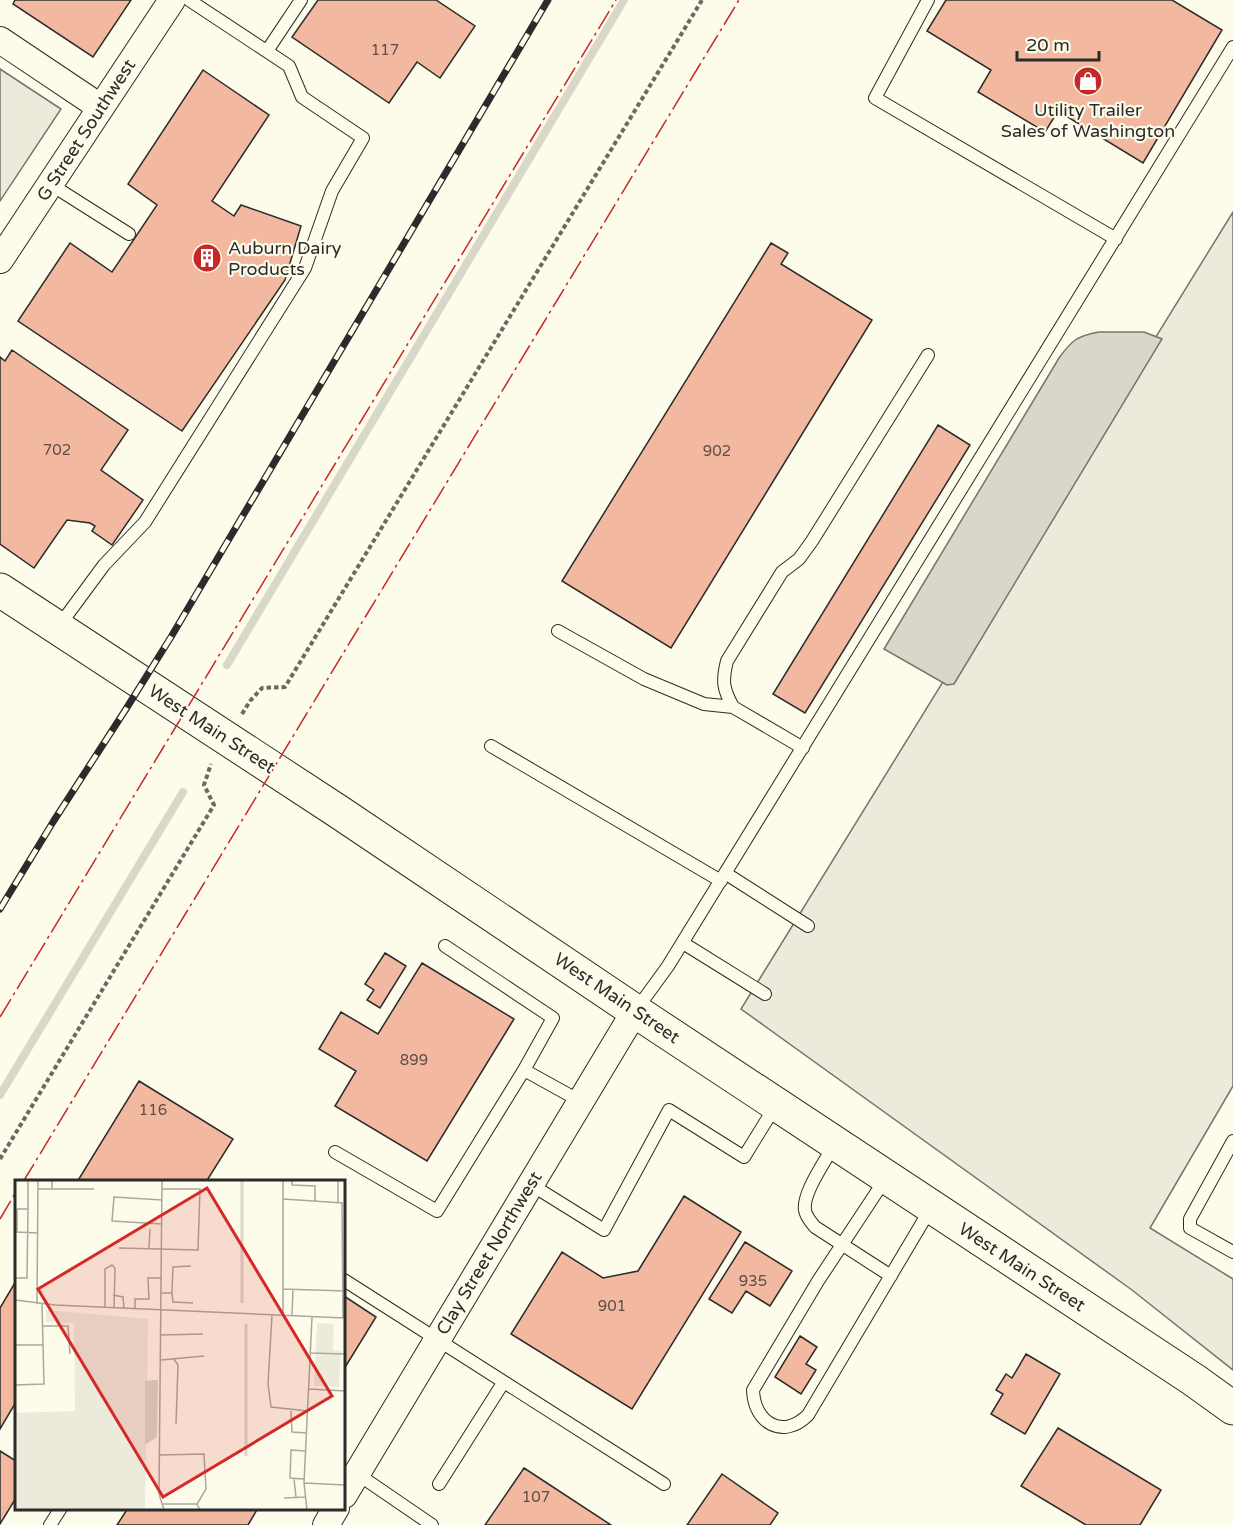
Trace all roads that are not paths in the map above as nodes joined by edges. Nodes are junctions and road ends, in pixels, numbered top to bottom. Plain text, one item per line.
1 (172, 0) edge
2 (189, 0) edge
3 (301, 0) edge
4 (928, 0) edge
5 (0, 40) edge
6 (1233, 47) edge
7 (267, 51) junction
8 (100, 107) junction
9 (50, 184) junction
10 (129, 234) dead end
11 (1116, 239) junction
12 (0, 260) edge
13 (928, 355) dead end
14 (1, 593) edge
15 (58, 627) junction
16 (558, 631) dead end
17 (733, 707) junction
18 (491, 746) dead end
19 (803, 748) junction
20 (723, 877) junction
21 (808, 926) dead end
22 (682, 943) junction
23 (445, 946) dead end
24 (765, 994) dead end
25 (635, 1011) junction
26 (524, 1070) junction
27 (580, 1101) junction
28 (776, 1104) junction
29 (1233, 1141) edge
30 (835, 1143) junction
31 (335, 1152) dead end
32 (886, 1177) junction
33 (530, 1184) junction
34 (932, 1207) junction
35 (842, 1244) junction
36 (1233, 1252) edge
37 (891, 1276) junction
38 (345, 1281) edge
39 (436, 1340) junction
40 (504, 1383) junction
41 (1233, 1408) edge
42 (356, 1473) junction
43 (439, 1484) dead end
44 (664, 1485) dead end
45 (345, 1493) edge
46 (60, 1510) edge
47 (335, 1510) edge
48 (51, 1525) edge
49 (326, 1525) edge
50 (432, 1525) edge

1 - 8 street, G Street Southwest
2 - 7 lane
3 - 7 lane
4 - 11 lane
5 - 8 street
6 - 11 lane
7 - 15 lane
8 - 9 street, G Street Southwest
9 - 10 lane
9 - 12 street, G Street Southwest
11 - 19 lane
13 - 17 lane
14 - 15 main road, West Main Street
15 - 25 main road, West Main Street
16 - 17 lane
17 - 19 lane
18 - 20 lane
19 - 20 lane
20 - 21 lane
20 - 22 lane
22 - 24 lane
22 - 25 lane
23 - 26 lane
25 - 27 street, Clay Street Northwest
25 - 28 main road, West Main Street
26 - 27 lane
26 - 31 lane
27 - 33 street, Clay Street Northwest
28 - 30 main road, West Main Street
28 - 33 lane
29 - 36 lane
30 - 32 main road, West Main Street
30 - 35 lane
32 - 34 main road, West Main Street
32 - 35 lane
33 - 39 street, Clay Street Northwest
34 - 37 lane
34 - 41 main road, West Main Street
35 - 37 lane
35 - 37 lane
38 - 39 lane
39 - 40 lane
39 - 42 street, Clay Street Northwest
40 - 43 lane
40 - 44 lane
42 - 45 street, Clay Street Northwest
42 - 50 lane
46 - 48 lane
47 - 49 street

